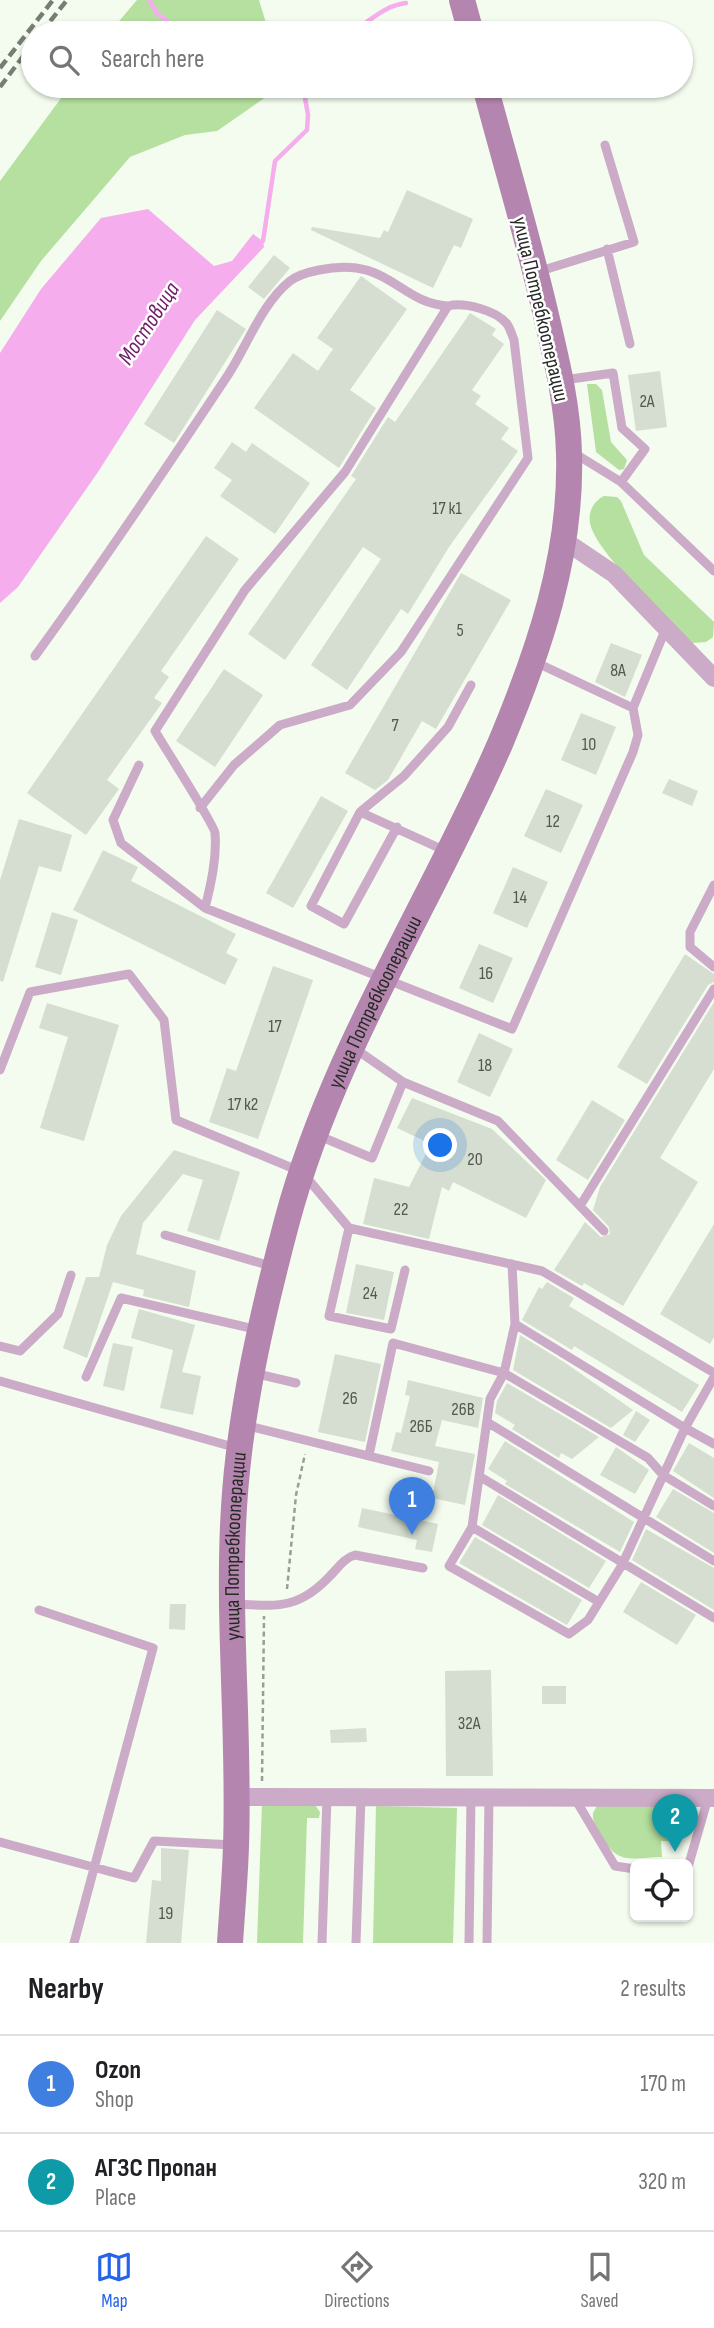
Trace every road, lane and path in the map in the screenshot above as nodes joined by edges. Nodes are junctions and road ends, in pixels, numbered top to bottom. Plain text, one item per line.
1 (462, 0) edge
2 (468, 21) edge
3 (488, 98) edge
4 (605, 145) dead end
5 (607, 249) junction
6 (536, 272) junction
7 (448, 306) junction
8 (630, 344) dead end
9 (561, 380) junction
10 (569, 450) junction
11 (621, 482) junction
12 (565, 541) junction
13 (714, 571) edge
14 (666, 628) junction
15 (35, 656) dead end
16 (532, 661) junction
17 (713, 673) edge
18 (471, 685) dead end
19 (633, 708) junction
20 (139, 765) dead end
21 (200, 808) junction
22 (360, 812) junction
23 (397, 827) junction
24 (449, 852) junction
25 (714, 885) edge
26 (205, 908) junction
27 (714, 967) edge
28 (385, 980) junction
29 (714, 989) edge
30 (353, 1047) junction
31 (0, 1070) edge
32 (403, 1082) junction
33 (316, 1134) junction
34 (302, 1172) junction
35 (580, 1206) junction
36 (349, 1228) junction
37 (604, 1231) dead end
38 (164, 1235) dead end
39 (512, 1264) junction
40 (276, 1268) junction
41 (405, 1270) dead end
42 (71, 1275) dead end
43 (515, 1324) junction
44 (261, 1331) junction
45 (0, 1346) edge
46 (251, 1373) junction
47 (504, 1373) junction
48 (714, 1375) edge
49 (86, 1377) dead end
50 (0, 1381) edge
51 (296, 1383) dead end
52 (487, 1422) junction
53 (685, 1428) junction
54 (240, 1436) junction
55 (308, 1441) junction
56 (714, 1444) edge
57 (369, 1455) junction
58 (429, 1471) dead end
59 (663, 1475) junction
60 (479, 1476) junction
61 (714, 1506) edge
62 (643, 1516) junction
63 (472, 1527) junction
64 (714, 1560) edge
65 (622, 1565) junction
66 (423, 1568) dead end
67 (599, 1602) junction
68 (232, 1604) junction
69 (264, 1606) junction
70 (286, 1606) junction
71 (39, 1610) dead end
72 (714, 1618) edge
73 (249, 1797) junction
74 (327, 1797) junction
75 (361, 1797) junction
76 (480, 1797) junction
77 (574, 1797) junction
78 (711, 1798) edge
79 (0, 1842) edge
80 (237, 1845) junction
81 (691, 1859) edge
82 (93, 1867) junction
83 (630, 1868) edge
84 (74, 1943) edge
85 (230, 1943) edge
86 (322, 1943) edge
87 (356, 1943) edge
88 (469, 1943) edge
89 (487, 1943) edge

1 - 2 main road
3 - 6 main road, улица Потребкооперации
4 - 5 lane
5 - 6 lane
5 - 8 lane
6 - 9 main road, улица Потребкооперации
7 - 15 lane
7 - 21 lane
7 - 21 lane
9 - 10 main road, улица Потребкооперации
9 - 11 lane
10 - 11 lane
10 - 12 main road, улица Потребкооперации
11 - 13 lane
12 - 14 street
12 - 16 main road, улица Потребкооперации
14 - 17 street
14 - 19 lane
16 - 19 lane
16 - 24 main road, улица Потребкооперации
18 - 22 lane
19 - 28 lane
20 - 26 lane
21 - 26 lane
22 - 23 lane
22 - 23 lane
23 - 24 lane
24 - 28 main road, улица Потребкооперации
25 - 27 lane
26 - 28 lane
28 - 30 main road, улица Потребкооперации
29 - 35 lane
30 - 32 lane
30 - 33 main road, улица Потребкооперации
31 - 34 lane
32 - 33 lane
32 - 35 lane
33 - 34 main road, улица Потребкооперации
34 - 36 lane
34 - 40 main road, улица Потребкооперации
35 - 37 lane
36 - 39 lane
36 - 41 lane
38 - 40 lane
39 - 43 lane
39 - 48 lane
40 - 44 main road, улица Потребкооперации
42 - 45 lane
43 - 47 lane
43 - 53 lane
44 - 46 main road, улица Потребкооперации
44 - 49 lane
46 - 51 lane
46 - 54 main road, улица Потребкооперации
47 - 52 lane
47 - 57 lane
47 - 59 lane
48 - 53 lane
50 - 54 lane
52 - 60 lane
52 - 62 lane
53 - 56 lane
53 - 59 lane
54 - 55 lane
54 - 68 main road, улица Потребкооперации
55 - 57 lane
55 - 70 path
57 - 58 lane
59 - 61 lane
59 - 62 lane
60 - 63 lane
60 - 65 lane
62 - 64 lane
62 - 65 lane
63 - 67 lane
63 - 67 lane
65 - 67 lane
65 - 72 lane
66 - 70 lane
68 - 69 lane
68 - 73 main road, улица Потребкооперации
69 - 70 lane
69 - 73 path
71 - 82 lane
73 - 74 street
73 - 80 main road, улица Потребкооперации
74 - 75 street
74 - 86 lane
75 - 76 street
75 - 87 lane
76 - 77 street
76 - 88 lane
76 - 89 lane
77 - 78 street
77 - 83 lane
78 - 81 lane
79 - 82 lane
80 - 82 lane
80 - 85 main road, улица Потребкооперации
82 - 84 lane

